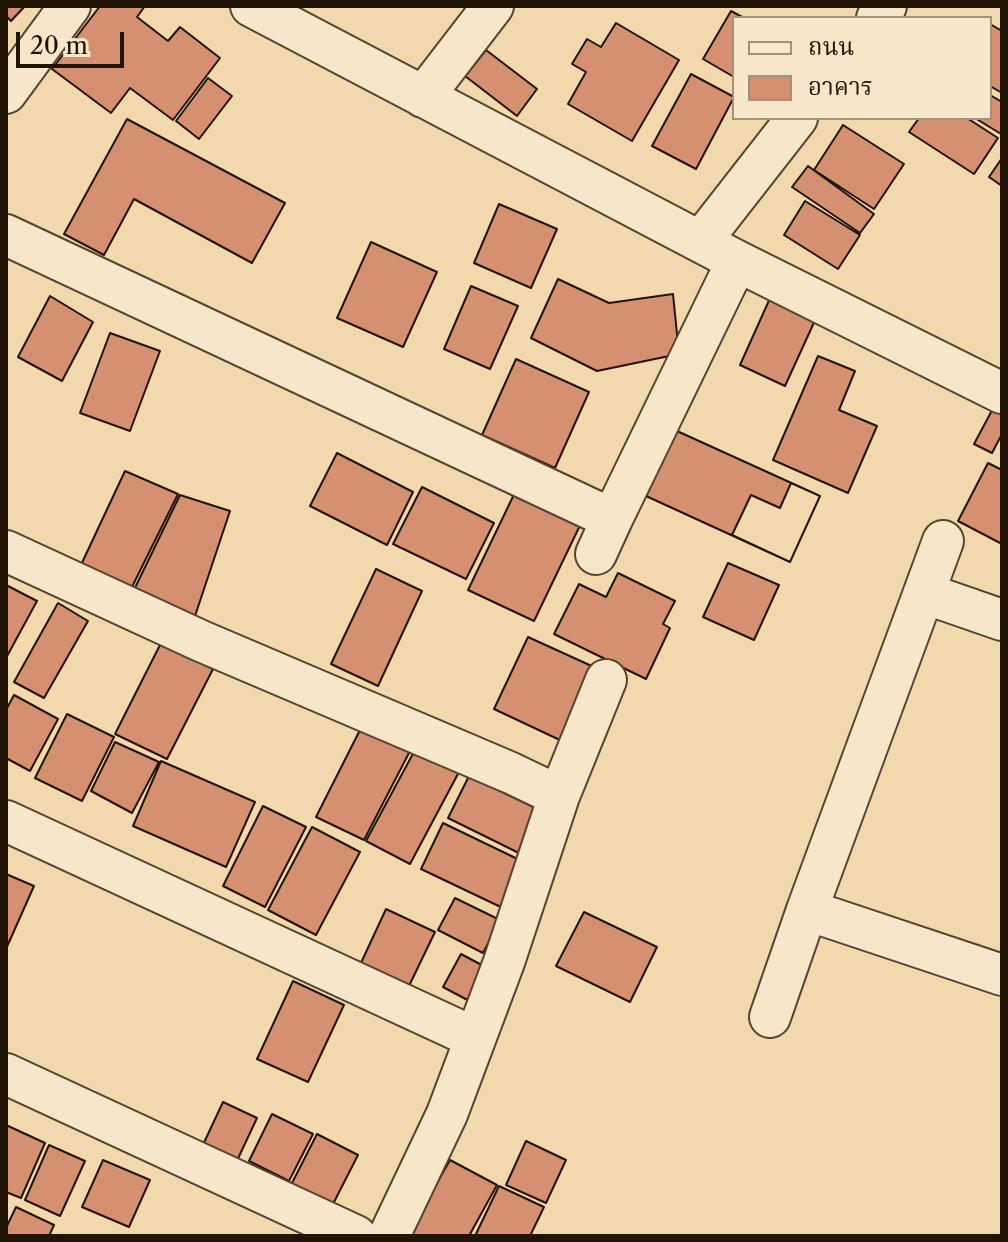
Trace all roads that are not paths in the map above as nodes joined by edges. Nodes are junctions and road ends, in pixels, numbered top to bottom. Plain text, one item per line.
1 (70, 6) edge
2 (251, 6) edge
3 (493, 6) edge
4 (6, 93) edge
5 (423, 97) junction
6 (795, 120) edge
7 (6, 235) edge
8 (701, 241) junction
9 (737, 261) junction
10 (1002, 393) edge
11 (943, 541) dead end
12 (6, 551) edge
13 (924, 593) junction
14 (1002, 620) edge
15 (606, 680) dead end
16 (559, 796) junction
17 (6, 821) edge
18 (807, 910) junction
19 (1002, 975) edge
20 (770, 1017) dead end
21 (475, 1038) junction
22 (6, 1074) edge
23 (356, 1236) edge
24 (389, 1236) edge

1 - 4 street
2 - 5 street
3 - 5 street
5 - 8 street
6 - 8 street
7 - 9 street
8 - 9 street
9 - 10 street
11 - 13 street
12 - 16 street
13 - 14 street
13 - 18 street
15 - 16 street
16 - 21 street
17 - 21 street
18 - 19 street
18 - 20 street
21 - 24 street
22 - 23 street

